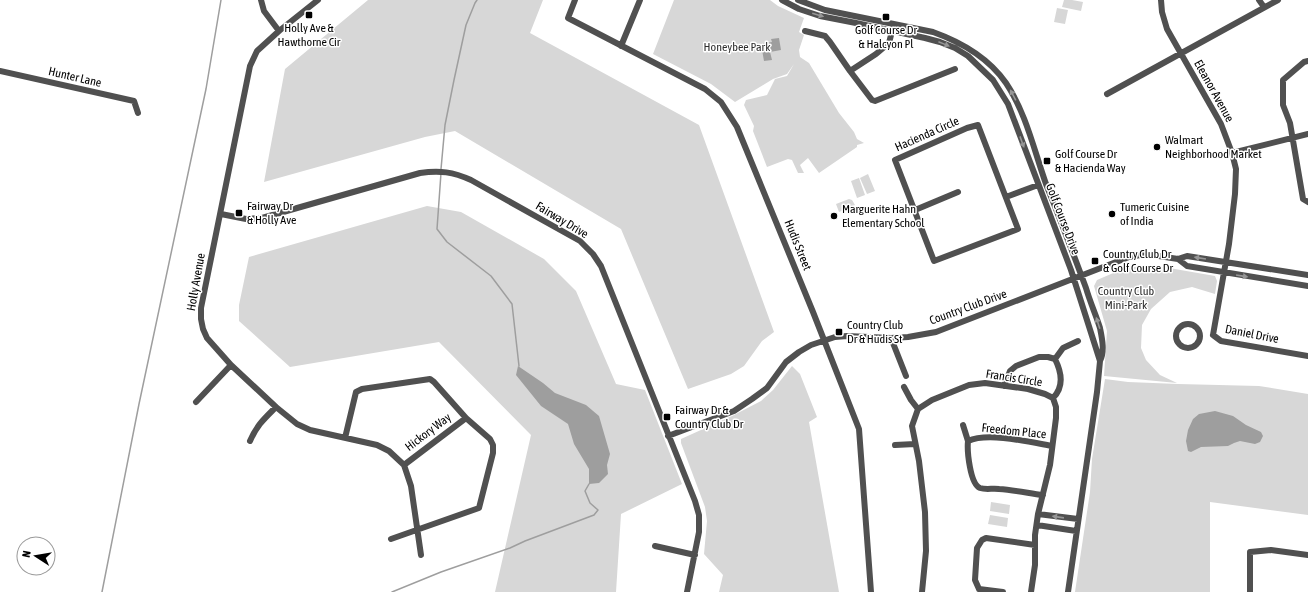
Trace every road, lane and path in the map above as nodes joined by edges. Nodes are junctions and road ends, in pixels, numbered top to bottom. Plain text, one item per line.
1 (262, 0) edge
2 (318, 0) edge
3 (575, 0) edge
4 (640, 0) edge
5 (782, 0) edge
6 (1161, 0) edge
7 (1259, 0) edge
8 (1278, 0) edge
9 (801, 1) edge
10 (1264, 7) junction
11 (799, 9) junction
12 (894, 24) junction
13 (278, 31) junction
14 (805, 31) dead end
15 (892, 31) junction
16 (621, 46) junction
17 (1180, 54) junction
18 (1308, 61) edge
19 (955, 69) dead end
20 (0, 71) edge
21 (850, 71) junction
22 (1107, 94) dead end
23 (138, 113) dead end
24 (1308, 134) edge
25 (1292, 138) junction
26 (1232, 152) junction
27 (1038, 185) junction
28 (958, 192) dead end
29 (1006, 196) junction
30 (1308, 202) edge
31 (915, 210) junction
32 (220, 214) junction
33 (1178, 259) junction
34 (1225, 267) junction
35 (1308, 275) edge
36 (1082, 276) junction
37 (1074, 278) junction
38 (1308, 286) edge
39 (1200, 334) junction
40 (1213, 335) junction
41 (891, 338) junction
42 (825, 341) junction
43 (1078, 341) dead end
44 (1308, 356) edge
45 (1055, 359) junction
46 (1100, 360) junction
47 (231, 365) junction
48 (906, 376) dead end
49 (1004, 386) junction
50 (904, 387) dead end
51 (1053, 398) junction
52 (196, 402) dead end
53 (276, 407) junction
54 (918, 410) junction
55 (466, 418) junction
56 (962, 425) dead end
57 (668, 436) junction
58 (345, 438) junction
59 (250, 441) dead end
60 (968, 441) junction
61 (915, 444) junction
62 (895, 445) dead end
63 (1052, 446) junction
64 (404, 465) junction
65 (1043, 495) junction
66 (1038, 514) junction
67 (1078, 520) junction
68 (1037, 525) junction
69 (418, 530) junction
70 (1076, 531) junction
71 (391, 539) dead end
72 (1035, 545) junction
73 (655, 546) dead end
74 (422, 555) dead end
75 (695, 555) junction
76 (1308, 555) edge
77 (977, 590) edge
78 (687, 592) edge
79 (871, 592) edge
80 (922, 592) edge
81 (1003, 592) edge
82 (1031, 592) edge
83 (1068, 592) edge
84 (1250, 592) edge

1 - 13 street
2 - 13 street, Holly Avenue
3 - 16 street, Hudis Street
4 - 16 street
5 - 11 street, Golf Course Drive
6 - 17 street, Eleanor Avenue
7 - 10 street
8 - 10 street
9 - 11 street
9 - 12 street, Golf Course Drive
10 - 17 street
11 -> 15 street, Golf Course Drive
12 - 15 street
36 -> 12 street, Golf Course Drive
13 - 32 street, Holly Avenue
14 - 21 street
15 - 21 street
15 -> 27 street, Golf Course Drive
16 - 42 street, Hudis Street
17 - 22 street
17 - 26 street, Eleanor Avenue
18 - 25 street
19 - 21 street
20 - 23 street, Hunter Lane
24 - 25 street
25 - 26 street
25 - 30 street
26 - 34 street, Eleanor Avenue
27 - 29 street
27 - 37 street, Golf Course Drive
28 - 31 street
29 - 31 street, Hacienda Circle
29 - 31 street, Hacienda Circle
32 - 47 street, Holly Avenue
32 - 57 street, Fairway Drive
34 -> 33 street, Country Club Drive
33 - 34 street, Country Club Drive
33 - 36 street, Country Club Drive
34 - 35 street, Country Club Drive
34 -> 38 street, Country Club Drive
34 - 40 street, Daniel Drive
36 - 37 street, Country Club Drive
46 -> 36 street, Golf Course Drive
37 - 41 street, Country Club Drive
37 - 46 street, Golf Course Drive
39 - 39 street
39 - 40 street
40 - 44 street, Daniel Drive
41 - 42 street, Country Club Drive
41 - 48 street
42 - 57 street, Country Club Drive
42 - 79 street, Hudis Street
43 - 45 street
45 - 49 street
45 - 51 street
46 - 67 street, Golf Course Drive
47 - 52 street
47 - 53 street, Holly Avenue
49 - 51 street, Francis Circle
49 - 54 street, Francis Circle
50 - 54 street
51 - 63 street, Francis Circle
53 - 58 street, Holly Avenue
53 - 59 street
54 - 61 street
55 - 58 street
55 - 64 street, Hickory Way
55 - 69 street
56 - 60 street
57 - 75 street, Fairway Drive
58 - 64 street, Holly Avenue
60 - 63 street, Freedom Place
60 - 65 street, Freedom Place
61 - 62 street
61 - 80 street
63 - 65 street, Francis Circle
64 - 69 street, Holly Avenue
65 - 66 street, Francis Circle
67 -> 66 street
66 - 68 street, Francis Circle
67 - 70 street, Golf Course Drive
68 - 70 street
68 - 72 street, Francis Circle
69 - 71 street
69 - 74 street, Holly Avenue
70 - 83 street, Golf Course Drive
72 - 77 street
72 - 82 street, Francis Circle
73 - 75 street
75 - 78 street, Fairway Drive
76 - 84 street
77 - 81 street

